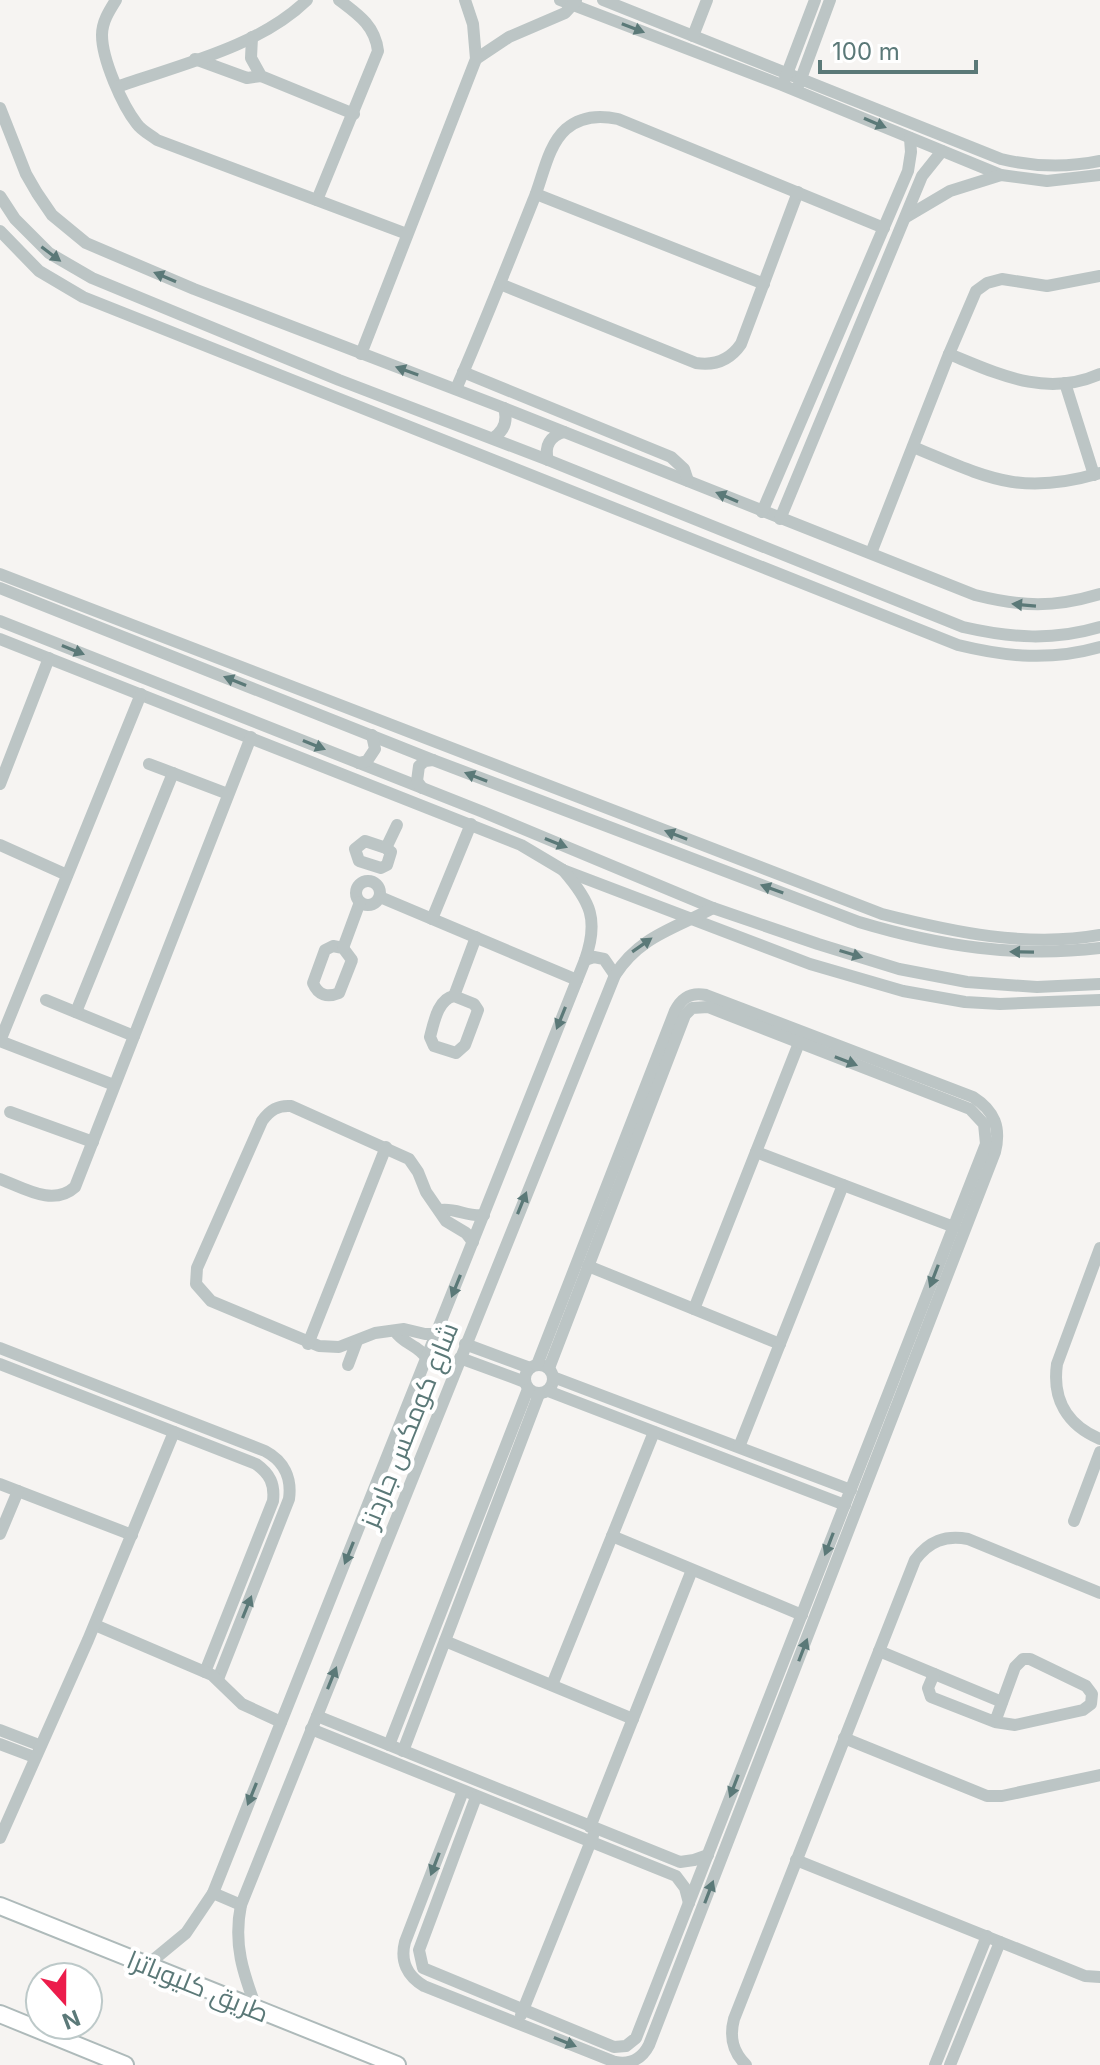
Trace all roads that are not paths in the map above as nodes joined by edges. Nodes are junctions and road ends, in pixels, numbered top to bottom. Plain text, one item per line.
1 (116, 0) edge
2 (307, 0) edge
3 (339, 0) edge
4 (465, 0) edge
5 (560, 0) edge
6 (603, 0) edge
7 (707, 0) edge
8 (815, 0) edge
9 (830, 0) edge
10 (575, 3) edge
11 (693, 36) junction
12 (252, 37) junction
13 (195, 59) junction
14 (476, 59) junction
15 (261, 76) junction
16 (785, 79) junction
17 (799, 85) junction
18 (117, 87) junction
19 (0, 108) edge
20 (354, 114) junction
21 (910, 138) junction
22 (942, 151) junction
23 (1100, 161) edge
24 (1001, 175) junction
25 (1100, 175) edge
26 (1085, 178) junction
27 (1100, 188) edge
28 (798, 192) junction
29 (536, 194) junction
30 (0, 196) edge
31 (317, 200) junction
32 (894, 205) junction
33 (906, 214) junction
34 (884, 228) junction
35 (0, 231) edge
36 (407, 234) junction
37 (1100, 276) edge
38 (500, 284) junction
39 (764, 284) junction
40 (361, 354) junction
41 (949, 354) junction
42 (297, 363) junction
43 (463, 372) junction
44 (1100, 374) edge
45 (289, 380) junction
46 (1065, 383) junction
47 (456, 389) junction
48 (504, 408) junction
49 (564, 432) junction
50 (493, 438) junction
51 (913, 447) junction
52 (785, 459) junction
53 (548, 460) junction
54 (803, 465) junction
55 (1097, 474) edge
56 (688, 481) junction
57 (645, 499) junction
58 (762, 512) junction
59 (637, 517) junction
60 (780, 519) junction
61 (871, 553) junction
62 (0, 574) edge
63 (0, 588) edge
64 (1100, 594) edge
65 (0, 621) edge
66 (1100, 627) edge
67 (0, 639) edge
68 (1100, 647) edge
69 (49, 658) junction
70 (141, 694) junction
71 (372, 735) junction
72 (251, 737) junction
73 (433, 760) junction
74 (359, 763) junction
75 (149, 764) dead end
76 (173, 773) junction
77 (0, 784) edge
78 (422, 788) junction
79 (228, 794) junction
80 (471, 824) junction
81 (397, 825) dead end
82 (526, 831) junction
83 (0, 845) edge
84 (521, 845) junction
85 (386, 848) junction
86 (728, 855) junction
87 (371, 865) junction
88 (563, 870) junction
89 (720, 870) junction
90 (67, 875) junction
91 (366, 881) junction
92 (380, 897) junction
93 (360, 902) junction
94 (713, 908) junction
95 (432, 919) junction
96 (691, 919) junction
97 (1100, 935) edge
98 (476, 937) junction
99 (818, 944) junction
100 (343, 948) dead end
101 (1100, 948) edge
102 (585, 960) junction
103 (810, 964) junction
104 (615, 975) junction
105 (577, 980) junction
106 (1100, 984) edge
107 (454, 996) junction
108 (46, 1000) dead end
109 (1100, 1000) edge
110 (76, 1012) junction
111 (134, 1036) junction
112 (799, 1043) junction
113 (114, 1085) junction
114 (10, 1112) dead end
115 (93, 1142) junction
116 (386, 1147) junction
117 (756, 1152) junction
118 (0, 1179) edge
119 (843, 1185) junction
120 (441, 1210) junction
121 (484, 1215) junction
122 (954, 1227) junction
123 (473, 1242) junction
124 (1100, 1248) edge
125 (588, 1266) junction
126 (694, 1309) junction
127 (395, 1331) junction
128 (437, 1334) junction
129 (357, 1341) junction
130 (308, 1344) junction
131 (465, 1344) junction
132 (780, 1344) junction
133 (0, 1348) edge
134 (460, 1358) junction
135 (427, 1359) junction
136 (0, 1364) edge
137 (348, 1365) dead end
138 (542, 1369) junction
139 (535, 1389) junction
140 (174, 1432) junction
141 (654, 1432) junction
142 (1100, 1439) edge
143 (739, 1447) junction
144 (1100, 1452) edge
145 (0, 1484) edge
146 (851, 1490) junction
147 (18, 1491) junction
148 (845, 1505) junction
149 (1074, 1521) dead end
150 (0, 1534) edge
151 (132, 1535) junction
152 (612, 1536) junction
153 (692, 1570) junction
154 (1100, 1593) edge
155 (802, 1615) junction
156 (95, 1625) junction
157 (445, 1641) junction
158 (879, 1651) junction
159 (205, 1672) junction
160 (934, 1674) junction
161 (218, 1679) junction
162 (552, 1685) junction
163 (1002, 1702) junction
164 (317, 1716) junction
165 (633, 1719) junction
166 (281, 1722) junction
167 (995, 1722) junction
168 (311, 1729) junction
169 (0, 1730) edge
170 (844, 1738) junction
171 (0, 1744) edge
172 (389, 1745) junction
173 (37, 1751) junction
174 (403, 1751) junction
175 (1100, 1775) edge
176 (463, 1791) junction
177 (476, 1797) junction
178 (593, 1828) junction
179 (0, 1838) edge
180 (590, 1843) junction
181 (708, 1855) junction
182 (796, 1860) junction
183 (213, 1893) junction
184 (689, 1903) junction
185 (241, 1905) junction
186 (0, 1906) edge
187 (987, 1936) junction
188 (1000, 1942) junction
189 (146, 1966) junction
190 (1100, 1977) edge
191 (257, 2010) junction
192 (523, 2010) junction
193 (0, 2014) edge
194 (517, 2023) junction
195 (125, 2065) edge
196 (397, 2065) edge
197 (746, 2065) edge
198 (935, 2065) edge
199 (950, 2065) edge

1 - 18 street
2 - 12 street
3 - 20 street
4 - 14 street
5 - 10 street
6 - 11 street
7 - 11 street
8 - 16 street
9 - 17 street
10 - 14 street
10 -> 16 street
11 - 16 street
12 - 13 street
12 - 15 street
13 - 15 street
13 - 18 street
14 - 36 street
15 - 20 street
16 - 17 street
17 -> 21 street
17 - 23 street
18 - 31 street
40 -> 19 street
20 - 31 street
21 - 22 street
21 - 32 street
22 - 24 street
22 - 33 street
24 - 26 street
24 - 33 street
25 - 26 street
26 - 27 street
28 - 29 street
28 - 34 street
28 - 39 street
29 - 38 street
29 - 39 street
30 -> 42 street
31 - 36 street
32 - 33 street
32 - 34 street
33 - 54 street
34 - 52 street
35 - 45 street
36 - 40 street
37 - 41 street
38 - 39 street
38 - 43 street
47 -> 40 street
41 - 46 street
41 - 51 street
42 - 45 street
42 - 50 street
43 - 47 street
43 - 56 street
44 - 46 street
45 - 59 street
46 - 55 street
47 - 48 street
48 - 49 street
48 - 50 street
49 - 53 street
49 - 56 street
50 - 53 street
51 - 55 street
51 - 61 street
52 - 54 street
52 - 58 street
53 - 57 street
54 - 60 street
58 -> 56 street
57 - 59 street
57 - 66 street
58 - 60 street
59 - 68 street
60 - 61 street
64 -> 61 street
86 -> 62 street
71 -> 63 street
65 -> 74 street
67 - 69 street
69 - 70 street
69 - 77 street
70 - 72 street
70 - 90 street
71 - 73 street
71 - 74 street
72 - 79 street
72 - 80 street
73 - 78 street
89 -> 73 street
74 - 78 street
75 - 76 street
76 - 79 street
76 - 110 street
78 - 82 street
79 - 111 street
80 - 84 street
80 - 95 street
81 - 85 street
82 - 84 street
82 -> 94 street
83 - 90 street
84 - 88 street
85 - 87 street
85 - 87 street
86 - 89 street
86 - 97 street
87 - 91 street
88 - 96 street
88 - 102 street, شارع كومكس جاردنز
101 -> 89 street
90 - 113 street
91 - 92 street
91 - 93 street
92 - 93 street
92 - 95 street
93 - 100 street
94 - 96 street, شارع كومكس جاردنز
94 - 99 street
95 - 98 street
96 - 103 street
104 -> 96 street, شارع كومكس جاردنز
98 - 105 street
98 - 107 street
99 - 103 street
99 -> 106 street
102 - 104 street
102 - 105 street, شارع كومكس جاردنز
103 - 109 street
131 -> 104 street, شارع كومكس جاردنز
105 -> 121 street, شارع كومكس جاردنز
107 - 107 street
108 - 110 street
110 - 111 street
111 - 113 street
112 - 117 street
112 -> 122 street
112 - 125 street
113 - 115 street
114 - 115 street
115 - 118 street
116 - 120 street
116 - 130 street
116 - 130 street
117 - 119 street
117 - 126 street
119 - 122 street
119 - 132 street
120 - 121 street
120 - 123 street
121 - 123 street, شارع كومكس جاردنز
122 -> 146 street
123 -> 128 street, شارع كومكس جاردنز
124 - 142 street
125 - 126 street
125 - 138 street
126 - 132 street
127 - 128 street
127 - 129 street
127 - 135 street
128 - 135 street, شارع كومكس جاردنز
129 - 130 street
129 - 137 street
131 - 134 street, شارع كومكس جاردنز
131 - 138 street
132 - 143 street
161 -> 133 street
134 - 139 street
164 -> 134 street, شارع كومكس جاردنز
135 -> 166 street, شارع كومكس جاردنز
136 - 140 street
138 - 139 street
138 - 139 street
138 - 143 street
194 -> 138 street
139 - 141 street
139 - 157 street
139 - 172 street
140 - 151 street
140 - 159 street
141 - 148 street
141 - 152 street
143 - 146 street
144 - 149 street
145 - 147 street
146 - 148 street
147 - 150 street
147 - 151 street
148 -> 155 street
151 - 156 street
152 - 153 street
152 - 162 street
153 - 155 street
153 - 165 street
154 - 158 street
155 -> 181 street
156 - 159 street
156 - 173 street
157 - 162 street
157 - 174 street
158 - 160 street
158 - 170 street
159 - 161 street
160 - 163 street
160 - 167 street
161 - 166 street
162 - 165 street
163 - 167 street
163 - 167 street
164 - 168 street, شارع كومكس جاردنز
164 - 172 street
165 - 178 street
166 -> 183 street, شارع كومكس جاردنز
168 - 176 street
168 - 185 street, شارع كومكس جاردنز
169 - 173 street
170 - 175 street
170 - 182 street
171 - 173 street
172 - 174 street
173 - 179 street
174 - 178 street
176 - 177 street
176 -> 194 street
177 - 180 street
177 - 192 street
178 - 180 street
178 - 181 street
180 - 184 street
180 - 192 street
181 - 184 street
182 - 187 street
182 - 197 street
183 - 185 street
183 - 189 street, شارع كومكس جاردنز
184 - 192 street
185 - 191 street, شارع كومكس جاردنز
186 - 189 main road, طريق كليوباترا
187 - 188 street
187 - 198 street
188 - 190 street
188 - 199 street
189 - 191 main road, طريق كليوباترا
191 - 196 main road, طريق كليوباترا
192 - 194 street
193 - 195 main road

